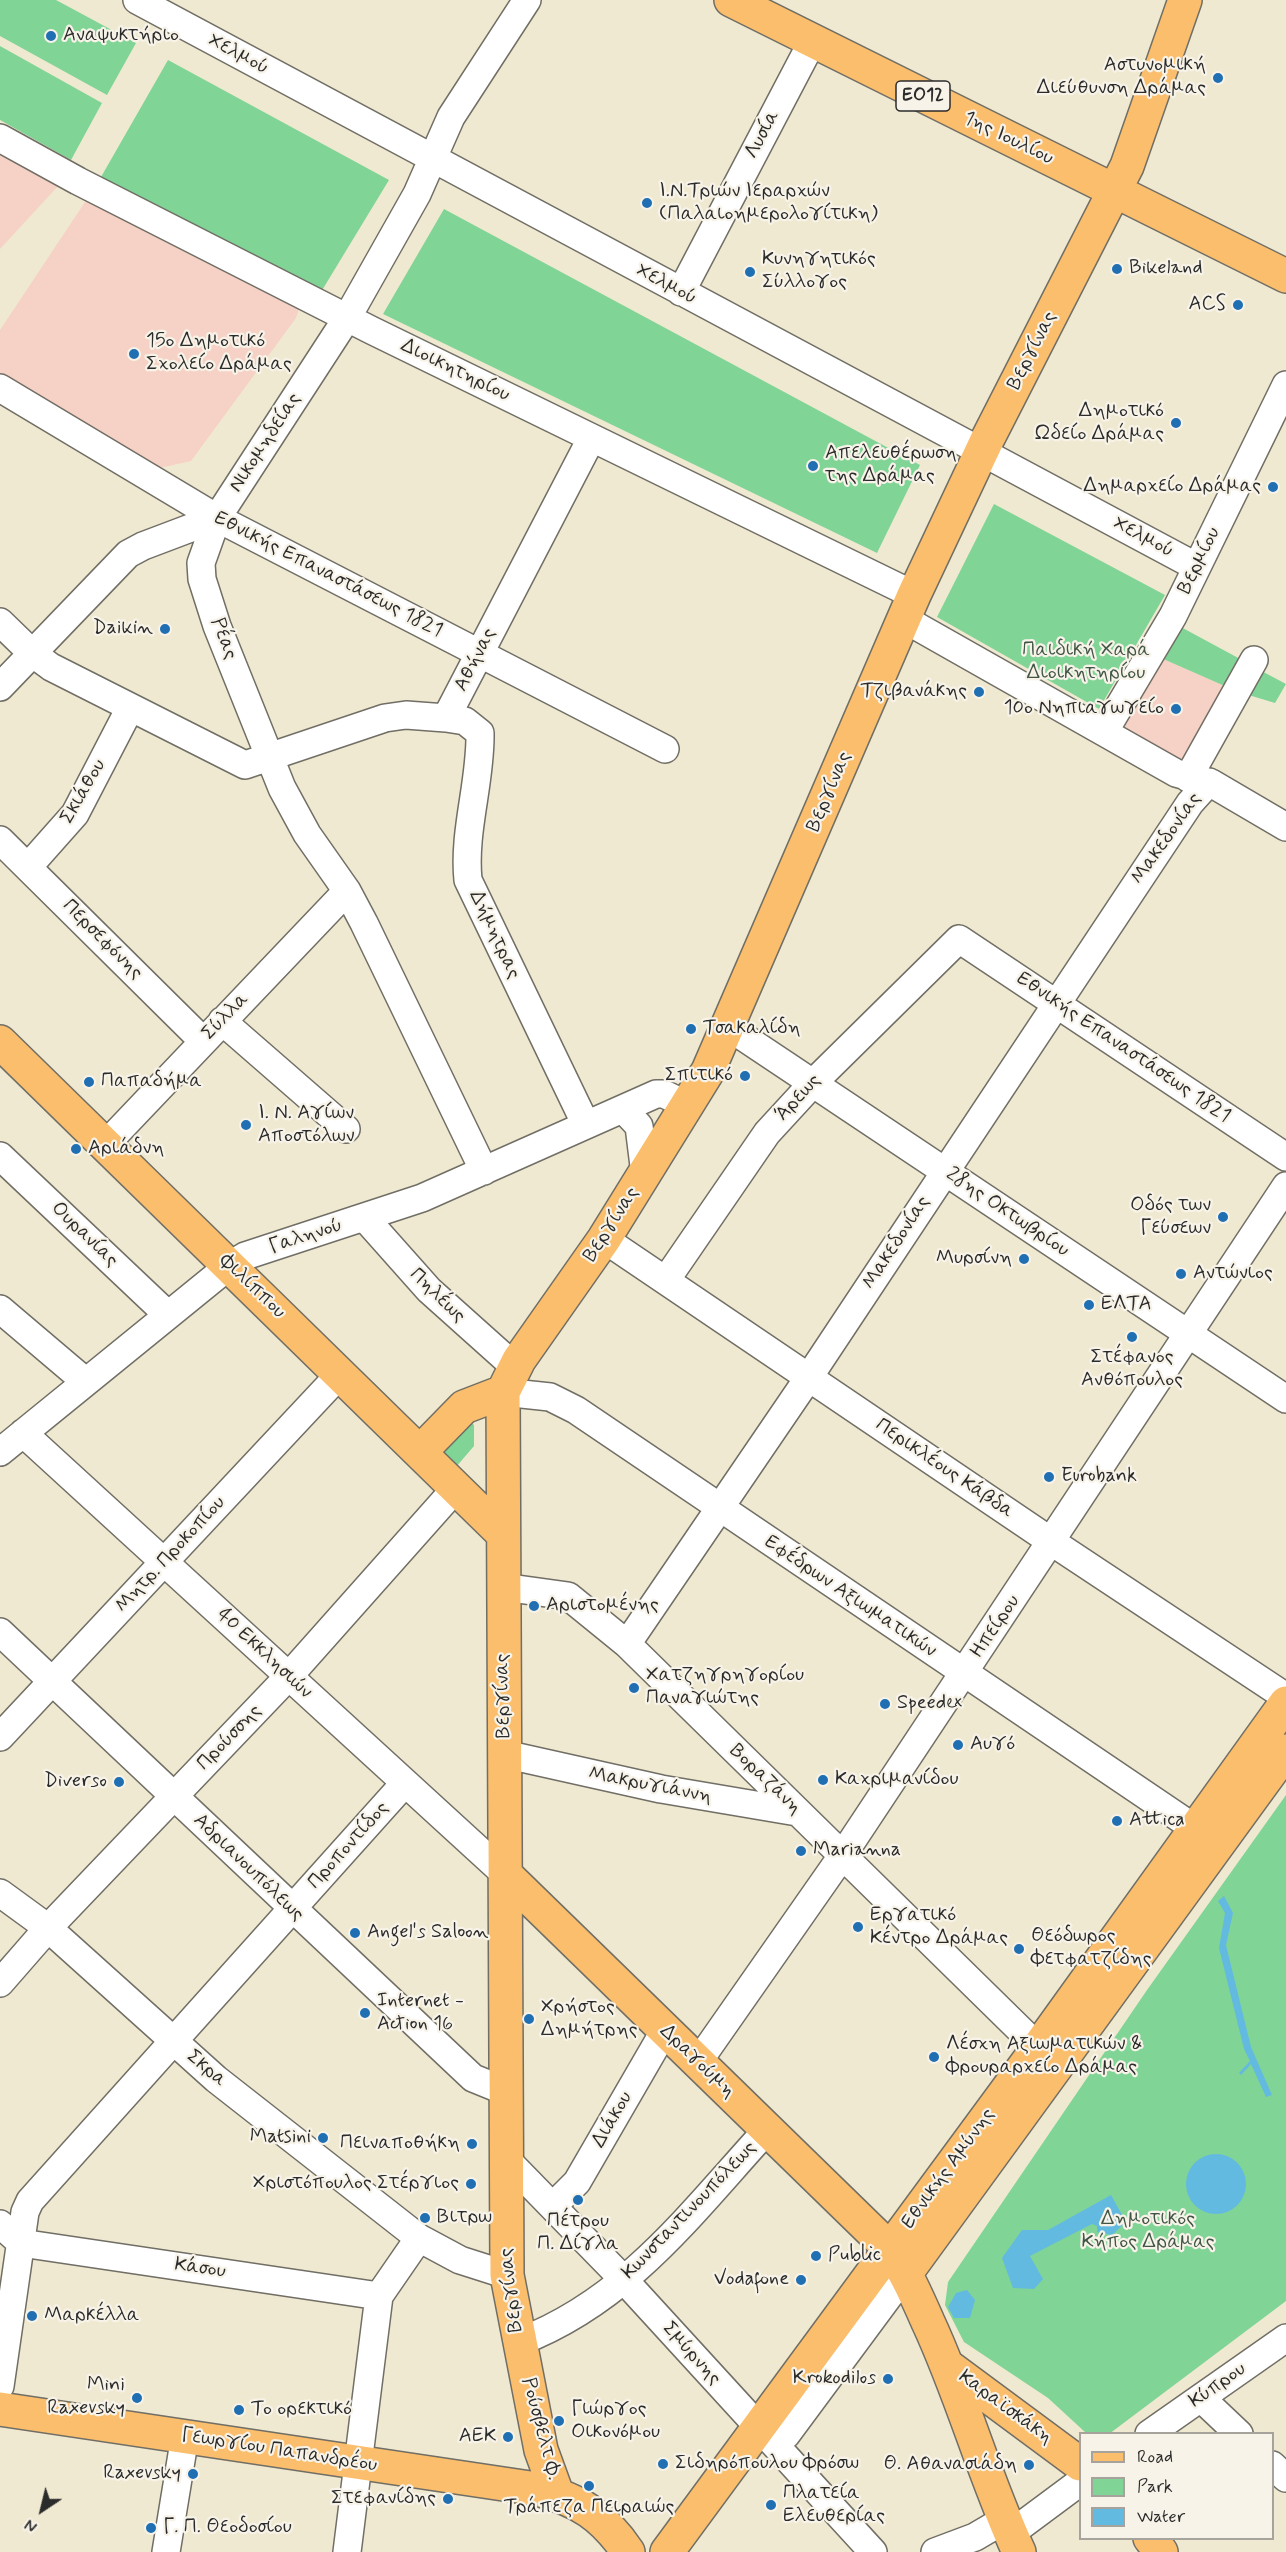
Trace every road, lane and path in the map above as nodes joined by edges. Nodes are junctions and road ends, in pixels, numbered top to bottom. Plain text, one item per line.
1 (136, 0) edge
2 (527, 0) edge
3 (731, 0) edge
4 (1185, 0) edge
5 (812, 42) junction
6 (0, 138) edge
7 (433, 159) junction
8 (1115, 191) junction
9 (1286, 276) edge
10 (681, 292) junction
11 (347, 318) junction
12 (1286, 386) edge
13 (0, 388) edge
14 (591, 439) junction
15 (981, 453) junction
16 (217, 518) junction
17 (1197, 567) junction
18 (909, 607) junction
19 (0, 622) edge
20 (32, 653) junction
21 (479, 654) junction
22 (1254, 660) dead end
23 (0, 687) edge
24 (130, 708) junction
25 (446, 718) junction
26 (1104, 732) junction
27 (664, 749) dead end
28 (269, 758) junction
29 (1198, 780) junction
30 (1286, 827) edge
31 (0, 840) edge
32 (28, 867) junction
33 (347, 891) junction
34 (959, 939) joint
35 (1055, 1002) junction
36 (222, 1022) junction
37 (727, 1026) junction
38 (203, 1041) junction
39 (0, 1042) edge
40 (813, 1083) junction
41 (689, 1106) junction
42 (623, 1109) junction
43 (586, 1125) junction
44 (346, 1129) dead end
45 (106, 1144) junction
46 (0, 1156) edge
47 (1286, 1157) edge
48 (484, 1171) junction
49 (944, 1171) junction
50 (645, 1174) junction
51 (1286, 1186) edge
52 (364, 1218) junction
53 (604, 1239) junction
54 (230, 1265) junction
55 (666, 1280) junction
56 (0, 1309) edge
57 (168, 1315) junction
58 (1189, 1334) junction
59 (341, 1373) junction
60 (809, 1377) junction
61 (509, 1380) junction
62 (86, 1382) junction
63 (1286, 1400) edge
64 (23, 1433) junction
65 (0, 1452) edge
66 (420, 1452) junction
67 (456, 1488) junction
68 (720, 1509) junction
69 (502, 1533) junction
70 (1052, 1542) junction
71 (164, 1562) junction
72 (502, 1587) junction
73 (0, 1632) edge
74 (627, 1644) junction
75 (964, 1674) junction
76 (288, 1677) junction
77 (52, 1682) junction
78 (1286, 1697) edge
79 (1286, 1703) edge
80 (0, 1737) edge
81 (1286, 1751) edge
82 (504, 1754) junction
83 (404, 1784) junction
84 (174, 1797) junction
85 (797, 1812) junction
86 (1207, 1836) junction
87 (842, 1856) junction
88 (505, 1874) junction
89 (0, 1893) edge
90 (292, 1910) junction
91 (48, 1928) junction
92 (0, 1983) edge
93 (665, 2030) junction
94 (174, 2043) junction
95 (1048, 2057) junction
96 (698, 2062) junction
97 (505, 2091) junction
98 (767, 2130) junction
99 (505, 2158) junction
100 (554, 2205) junction
101 (0, 2224) edge
102 (419, 2238) junction
103 (21, 2243) junction
104 (898, 2261) junction
105 (507, 2275) junction
106 (625, 2281) junction
107 (379, 2296) junction
108 (1286, 2338) edge
109 (519, 2342) junction
110 (949, 2367) junction
111 (0, 2386) edge
112 (1201, 2398) junction
113 (0, 2409) edge
114 (758, 2428) junction
115 (1150, 2432) edge
116 (1238, 2432) edge
117 (185, 2436) junction
118 (1079, 2463) edge
119 (359, 2464) junction
120 (1274, 2467) edge
121 (1286, 2478) edge
122 (1079, 2483) edge
123 (557, 2494) junction
124 (1011, 2535) edge
125 (1152, 2540) edge
126 (961, 2547) edge
127 (166, 2552) edge
128 (347, 2552) edge
129 (628, 2552) edge
130 (666, 2552) edge
131 (873, 2552) edge
132 (935, 2552) edge
133 (1161, 2552) edge

1 - 7 street, Χελμού
2 - 7 street, Νικομηδείας
3 - 5 main road, 1ης Ιουλίου / ΕΟ12
4 - 8 main road, Βεργίνας
5 - 8 main road, 1ης Ιουλίου / ΕΟ12
5 - 10 street, Λυσία
6 - 11 street, Διοικητηρίου
7 - 10 street, Χελμού
7 - 11 street, Νικομηδείας
8 - 9 main road, 1ης Ιουλίου / ΕΟ12
8 - 15 main road, Βεργίνας
10 - 15 street, Χελμού
11 - 14 street, Διοικητηρίου
11 - 16 street, Νικομηδείας
12 - 17 street, Βερμίου
13 - 16 street, Εθνικής Επαναστάσεως 1821
14 - 18 street, Διοικητηρίου
14 - 21 street, Αθήνας
15 - 17 street, Χελμού
15 - 18 main road, Βεργίνας
16 - 20 street
16 - 21 street, Εθνικής Επαναστάσεως 1821
16 - 28 street, Ρέας
17 - 26 street, Βερμίου
18 - 26 street, Διοικητηρίου
18 - 37 main road, Βεργίνας
19 - 20 street
20 - 23 street
20 - 24 street
21 - 25 street, Αθήνας
21 - 27 street, Εθνικής Επαναστάσεως 1821
22 - 29 street, Μακεδονίας
24 - 28 street
24 - 32 street, Σκιάθου
25 - 28 street
25 - 43 street, Δήμητρας
26 - 29 street, Διοικητηρίου
28 - 33 street
29 - 30 street, Διοικητηρίου
29 - 35 street, Μακεδονίας
31 - 32 street, Περσεφόνης
32 - 38 street, Περσεφόνης
33 - 36 street, Σύλλα
33 - 48 street
34 - 35 street, Εθνικής Επαναστάσεως 1821
34 - 40 street, Άρεως
35 - 47 street, Εθνικής Επαναστάσεως 1821
35 - 49 street, Μακεδονίας
36 - 38 street, Σύλλα
36 - 44 street
37 - 40 street, 28ης Οκτωβρίου
37 - 41 main road, Βεργίνας
38 - 45 street, Σύλλα
39 - 45 main road, Φιλίππου
40 - 49 street, 28ης Οκτωβρίου
40 - 55 street, Άρεως
41 - 42 street, Γαληνού
41 - 50 main road, Βεργίνας
42 - 43 street, Γαληνού
42 - 50 street
43 - 48 street, Γαληνού
45 - 54 main road, Φιλίππου
46 - 57 street, Ουρανίας
48 - 52 street, Γαληνού
49 - 58 street, 28ης Οκτωβρίου
49 - 60 street, Μακεδονίας
50 - 53 main road, Βεργίνας
51 - 58 street, Ηπείρου
52 - 54 street, Γαληνού
52 - 61 street, Πηλέως
53 - 55 street, Περικλέους Κάβδα
53 - 61 main road, Βεργίνας
54 - 57 street, Γαληνού
54 - 59 main road, Φιλίππου
55 - 60 street, Περικλέους Κάβδα
56 - 62 street
57 - 62 street, Γαληνού
58 - 63 street, 28ης Οκτωβρίου
58 - 70 street, Ηπείρου
59 - 66 main road, Φιλίππου
59 - 71 street, Μητρ. Προκοπίου
60 - 68 street, Μακεδονίας
60 - 70 street, Περικλέους Κάβδα
61 - 66 main road
61 - 68 street, Εφέδρων Αξιωματικών
61 - 69 main road, Βεργίνας
62 - 64 street, Γαληνού
64 - 65 street, Γαληνού
64 - 71 street, 40 Εκκλησιών
66 - 67 main road, Φιλίππου
67 - 69 main road, Φιλίππου
67 - 76 street, Προύσσης
68 - 74 street, Μακεδονίας
68 - 75 street, Εφέδρων Αξιωματικών
69 - 72 main road, Βεργίνας
70 - 75 street, Ηπείρου
70 - 78 street, Περικλέους Κάβδα
71 - 76 street, 40 Εκκλησιών
71 - 77 street, Μητρ. Προκοπίου
72 - 74 street, Βοραζάνη
72 - 82 main road, Βεργίνας
73 - 77 street, Αδριανουπόλεως
74 - 85 street, Βοραζάνη
75 - 86 street, Εφέδρων Αξιωματικών
75 - 87 street, Ηπείρου
76 - 83 street, 40 Εκκλησιών
76 - 84 street, Προύσσης
77 - 80 street, Μητρ. Προκοπίου
77 - 84 street, Αδριανουπόλεως
79 - 86 main road, Εθνικής Αμύνης
81 - 86 main road, Εθνικής Αμύνης
82 - 85 street, Μακρυγιάννη
82 - 88 main road, Βεργίνας
83 - 88 street, 40 Εκκλησιών
83 - 90 street, Προποντίδος
84 - 90 street, Αδριανουπόλεως
84 - 91 street, Προύσσης
85 - 87 street, Βοραζάνη
86 - 95 main road, Εθνικής Αμύνης
87 - 95 street, Βοραζάνη
87 - 96 street, Ηπείρου
88 - 93 main road, Δραγούμη
88 - 97 main road, Βεργίνας
89 - 91 street, Σκρα
90 - 94 street, Προποντίδος
90 - 97 street, Αδριανουπόλεως
91 - 92 street, Προύσσης
91 - 94 street, Σκρα
93 - 96 main road, Δραγούμη
93 - 100 street, Διάκου
94 - 102 street, Σκρα
94 - 103 street
95 - 104 main road, Εθνικής Αμύνης
96 - 98 main road, Δραγούμη
97 - 99 main road, Βεργίνας
98 - 104 main road, Δραγούμη
98 - 106 street, Κωνσταντινουπόλεως
99 - 100 street, Σμύρνης
99 - 105 main road, Βεργίνας
100 - 106 street, Σμύρνης
101 - 103 street
102 - 105 street, Σκρα
102 - 107 street
103 - 107 street, Κάσου
103 - 111 street
104 - 110 main road, Καραϊσκάκη
104 - 114 main road, Εθνικής Αμύνης
105 - 109 main road, Βεργίνας
106 - 109 street, Κωνσταντινουπόλεως
106 - 114 street, Σμύρνης
107 - 119 street
108 - 112 street, Κύπρου
109 - 123 main road, Ρούσβελτ Φ.
110 - 118 main road, Καραϊσκάκη
110 - 124 main road
112 - 115 street, Κύπρου
112 - 116 street
113 - 117 main road, Γεωργίου Παπανδρέου
114 - 130 main road, Εθνικής Αμύνης
114 - 131 street, Σμύρνης
117 - 119 main road, Γεωργίου Παπανδρέου
117 - 127 street
119 - 123 main road, Γεωργίου Παπανδρέου
119 - 128 street
120 - 121 street
122 - 124 street
123 - 129 main road, Ρούσβελτ Φ.
124 - 126 street
125 - 133 main road
126 - 132 street

